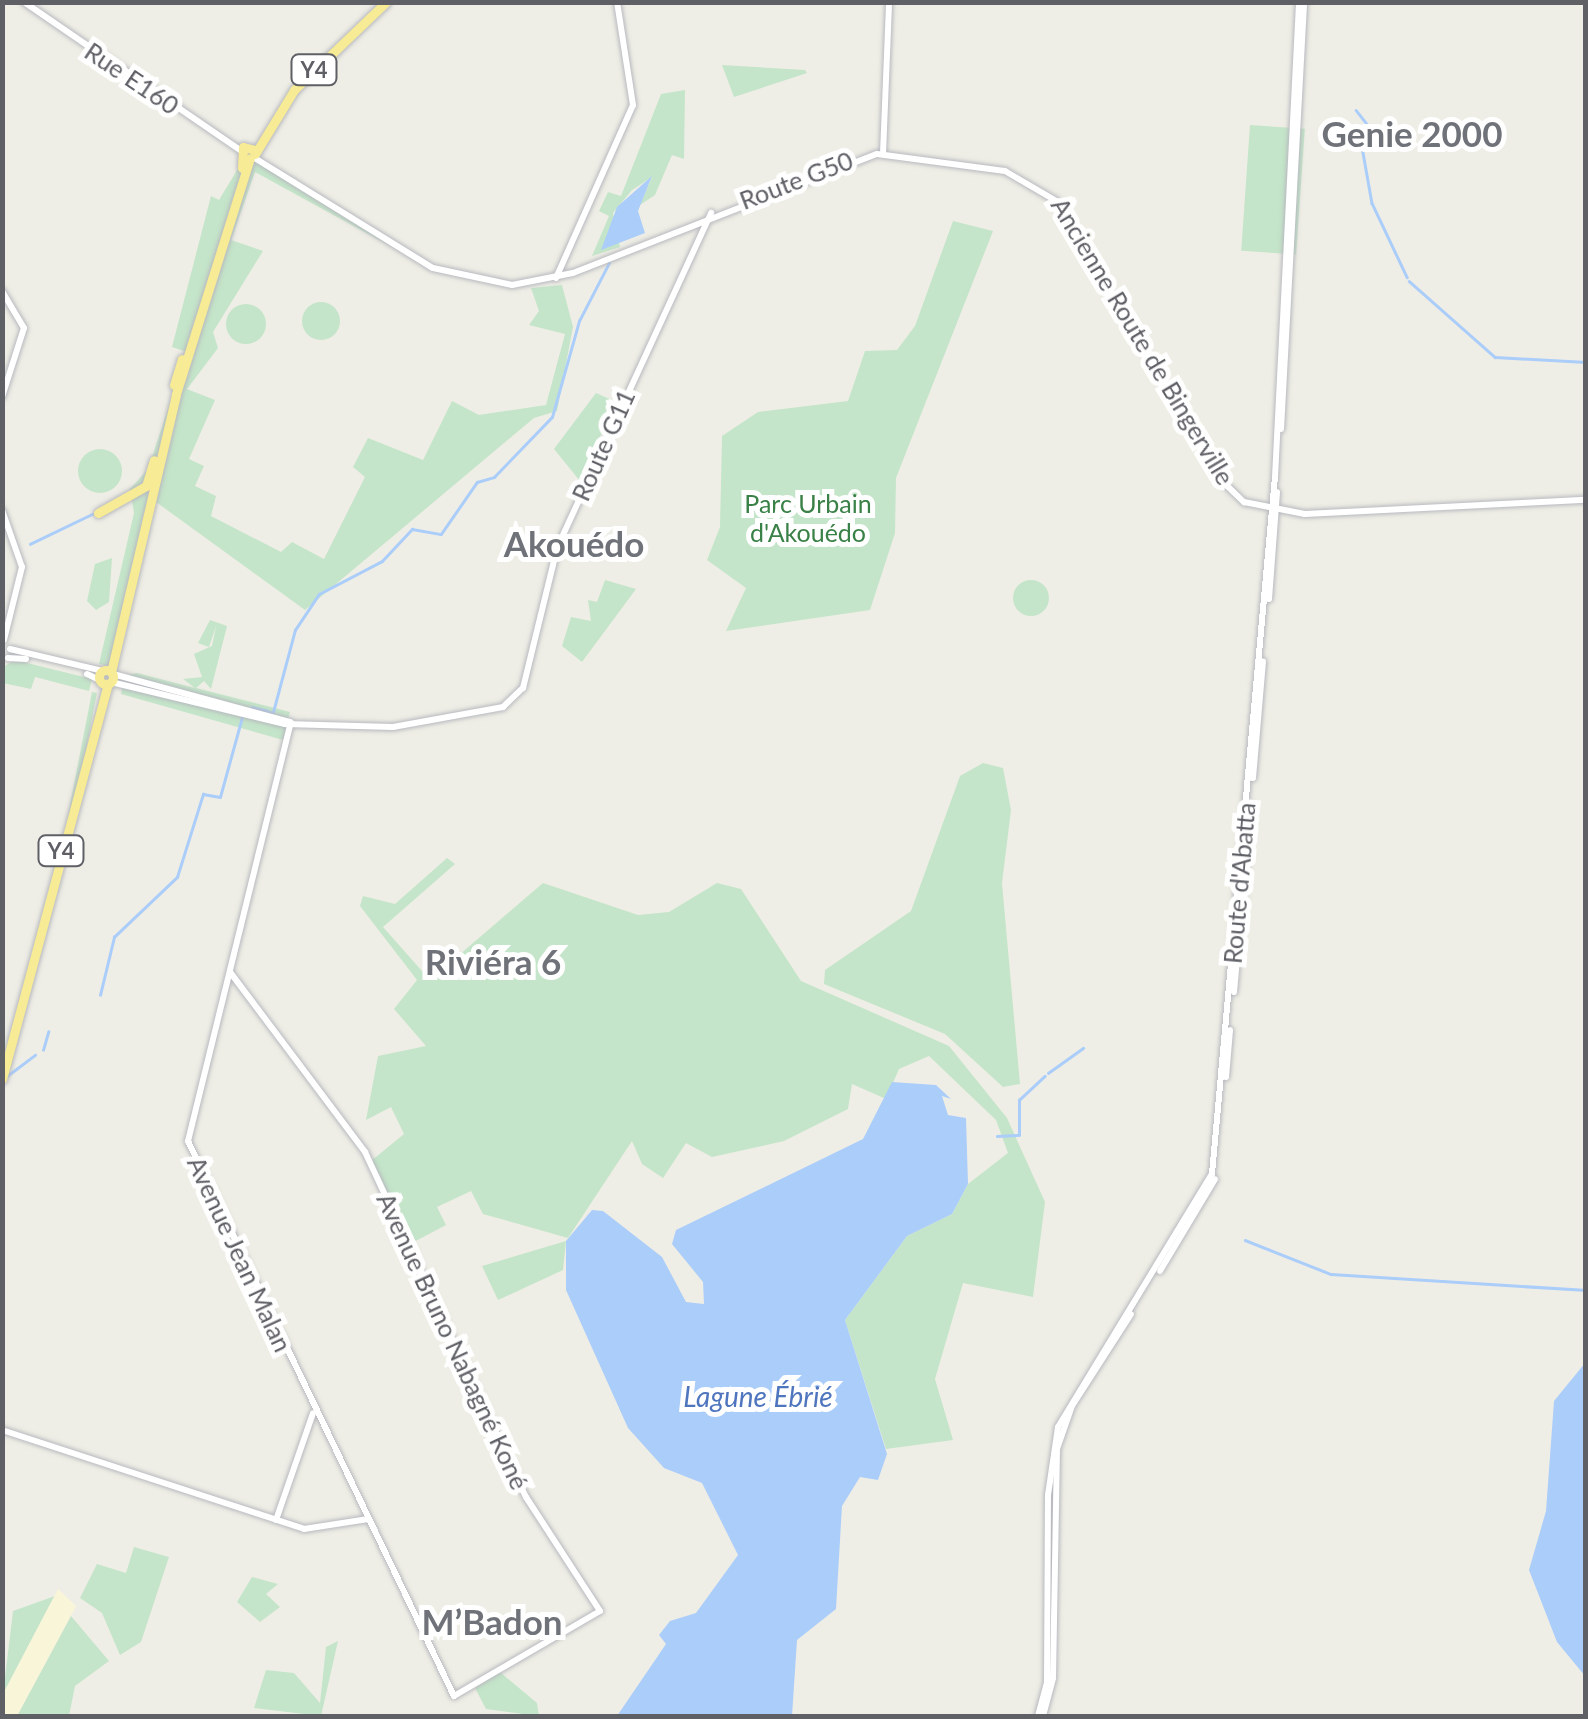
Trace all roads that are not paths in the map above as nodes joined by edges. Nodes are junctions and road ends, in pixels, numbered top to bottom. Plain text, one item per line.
1 (27, 2) edge
2 (383, 2) edge
3 (617, 2) edge
4 (889, 2) edge
5 (1301, 2) edge
6 (249, 151) junction
7 (883, 152) junction
8 (712, 214) junction
9 (556, 276) junction
10 (2, 290) edge
11 (176, 385) junction
12 (2, 397) edge
13 (160, 443) junction
14 (1586, 498) edge
15 (2, 510) edge
16 (1274, 512) junction
17 (98, 513) dead end
18 (9, 645) edge
19 (4, 660) edge
20 (106, 677) junction
21 (292, 722) junction
22 (230, 972) junction
23 (2, 1065) edge
24 (3, 1077) edge
25 (314, 1412) junction
26 (2, 1430) edge
27 (368, 1519) junction
28 (276, 1520) junction
29 (1040, 1716) edge

1 - 6 street, Rue E160
2 - 6 highway, Y4
3 - 9 street
4 - 7 street
5 - 16 street, Route d'Abatta
5 - 16 street, Route d'Abatta
6 - 9 street
6 - 11 highway, Y4
7 - 8 street, Route G50
7 - 16 street, Ancienne Route de Bingerville
8 - 9 street, Route G50
8 - 21 street, Route G11
10 - 12 street
11 - 13 highway, Y4
11 - 20 highway, Y4
13 - 17 highway
13 - 20 highway, Y4
14 - 16 street
15 - 18 street
16 - 29 street, Route d'Abatta
18 - 19 street
18 - 20 street
19 - 20 street
20 - 21 street
20 - 23 highway, Y4
20 - 24 highway, Y4
21 - 22 street, Avenue Jean Malan
22 - 25 street, Avenue Jean Malan
22 - 27 street, Avenue Bruno Nabagné Koné
25 - 27 street, Avenue Bruno Nabagné Koné
25 - 28 street
26 - 28 street
27 - 28 street

